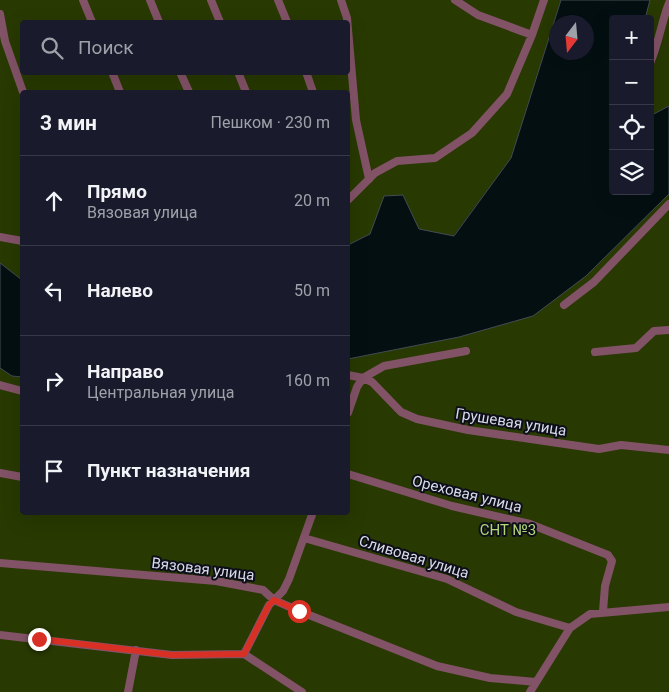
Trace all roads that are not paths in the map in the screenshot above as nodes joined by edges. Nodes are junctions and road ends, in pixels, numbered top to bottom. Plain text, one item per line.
1 (83, 0) edge
2 (150, 0) edge
3 (211, 0) edge
4 (278, 0) edge
5 (341, 0) edge
6 (455, 0) edge
7 (544, 0) edge
8 (669, 3) edge
9 (0, 14) edge
10 (91, 20) edge
11 (159, 20) edge
12 (219, 20) edge
13 (286, 20) edge
14 (347, 20) edge
15 (532, 35) junction
16 (350, 52) edge
17 (651, 60) edge
18 (113, 75) edge
19 (181, 75) edge
20 (239, 75) edge
21 (307, 75) edge
22 (22, 90) edge
23 (119, 90) edge
24 (188, 90) edge
25 (245, 90) edge
26 (312, 90) edge
27 (369, 179) junction
28 (350, 194) edge
29 (669, 204) edge
30 (0, 238) edge
31 (20, 242) edge
32 (564, 306) dead end
33 (669, 330) edge
34 (466, 351) dead end
35 (595, 352) dead end
36 (350, 375) edge
37 (363, 378) junction
38 (0, 385) edge
39 (20, 390) edge
40 (350, 407) edge
41 (669, 450) edge
42 (0, 473) edge
43 (350, 475) edge
44 (20, 478) edge
45 (312, 515) edge
46 (304, 538) junction
47 (0, 563) edge
48 (274, 600) junction
49 (669, 607) edge
50 (602, 611) junction
51 (570, 628) junction
52 (0, 635) edge
53 (136, 650) junction
54 (244, 654) junction
55 (536, 682) junction
56 (128, 692) edge
57 (302, 692) edge
58 (530, 692) edge

1 - 10 street
2 - 11 street
3 - 12 street
4 - 13 street
5 - 14 street
6 - 15 street
7 - 15 street
8 - 17 street
9 - 22 street
15 - 27 street
16 - 27 street
18 - 23 street
19 - 24 street
20 - 25 street
21 - 26 street
27 - 28 street
29 - 32 street
30 - 31 street
33 - 35 street
34 - 37 street
36 - 37 street
37 - 40 street
37 - 41 street, Грушевая улица
38 - 39 street
42 - 44 street
43 - 50 street, Ореховая улица
45 - 46 street
46 - 48 street
46 - 51 street, Сливовая улица
47 - 48 street, Вязовая улица
48 - 54 street
48 - 55 street, Вязовая улица
49 - 50 street
50 - 51 street
51 - 55 street
52 - 53 street
53 - 54 street
53 - 56 street
54 - 57 street
55 - 58 street

